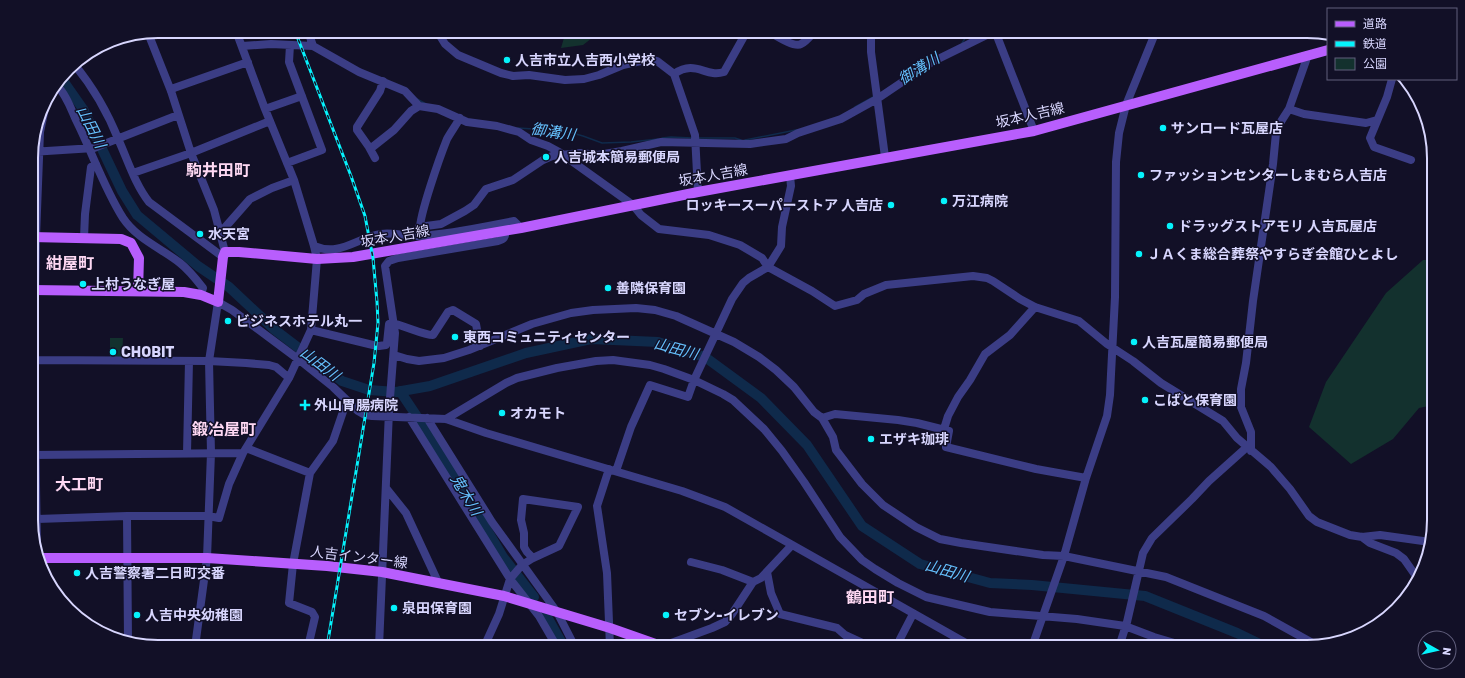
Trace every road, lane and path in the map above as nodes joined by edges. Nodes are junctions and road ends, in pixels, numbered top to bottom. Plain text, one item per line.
1 (150, 38) edge
2 (239, 38) edge
3 (310, 38) edge
4 (441, 38) edge
5 (743, 38) edge
6 (781, 38) edge
7 (808, 38) edge
8 (871, 38) edge
9 (981, 38) edge
10 (998, 38) edge
11 (1153, 38) edge
12 (290, 45) junction
13 (242, 46) junction
14 (313, 46) junction
15 (1327, 50) edge
16 (1308, 55) junction
17 (248, 62) junction
18 (78, 69) edge
19 (674, 74) junction
20 (1392, 80) edge
21 (383, 82) junction
22 (60, 90) edge
23 (171, 91) junction
24 (302, 96) junction
25 (878, 99) junction
26 (1126, 105) junction
27 (419, 106) junction
28 (1289, 109) junction
29 (265, 110) junction
30 (178, 115) junction
31 (460, 118) junction
32 (1377, 120) junction
33 (270, 121) junction
34 (1034, 131) junction
35 (117, 139) junction
36 (696, 144) junction
37 (92, 148) junction
38 (370, 149) junction
39 (38, 152) edge
40 (191, 152) junction
41 (563, 155) junction
42 (885, 157) junction
43 (374, 158) dead end
44 (1411, 160) dead end
45 (287, 163) junction
46 (96, 164) junction
47 (133, 173) junction
48 (790, 176) junction
49 (294, 180) junction
50 (698, 192) junction
51 (633, 205) junction
52 (521, 228) junction
53 (505, 231) junction
54 (221, 232) junction
55 (420, 232) junction
56 (38, 237) edge
57 (84, 238) junction
58 (314, 246) junction
59 (224, 255) junction
60 (317, 259) junction
61 (768, 267) junction
62 (38, 290) edge
63 (138, 291) junction
64 (200, 294) junction
65 (218, 299) junction
66 (1035, 307) junction
67 (394, 323) junction
68 (311, 330) junction
69 (717, 334) junction
70 (480, 346) junction
71 (1112, 347) junction
72 (394, 358) junction
73 (298, 359) junction
74 (38, 360) edge
75 (189, 361) junction
76 (209, 361) junction
77 (289, 378) junction
78 (694, 380) junction
79 (346, 400) junction
80 (389, 414) junction
81 (409, 417) junction
82 (427, 418) junction
83 (822, 418) junction
84 (446, 419) junction
85 (944, 430) junction
86 (1249, 449) junction
87 (245, 450) junction
88 (187, 453) junction
89 (211, 453) junction
90 (38, 454) edge
91 (612, 470) junction
92 (310, 473) junction
93 (1086, 478) junction
94 (386, 488) junction
95 (127, 516) junction
96 (208, 516) junction
97 (38, 519) edge
98 (1362, 537) junction
99 (1425, 541) edge
100 (792, 545) junction
101 (44, 558) edge
102 (126, 558) junction
103 (207, 558) junction
104 (533, 558) junction
105 (1063, 559) junction
106 (691, 562) dead end
107 (293, 564) junction
108 (522, 565) junction
109 (382, 572) junction
110 (767, 572) junction
111 (1138, 573) junction
112 (1414, 574) edge
113 (510, 579) junction
114 (438, 582) junction
115 (753, 582) junction
116 (504, 596) junction
117 (530, 604) junction
118 (557, 612) junction
119 (913, 614) junction
120 (1044, 615) junction
121 (1126, 624) junction
122 (610, 628) junction
123 (128, 636) edge
124 (197, 640) edge
125 (310, 640) edge
126 (379, 640) edge
127 (487, 640) edge
128 (553, 640) edge
129 (572, 640) edge
130 (610, 640) edge
131 (643, 640) edge
132 (681, 640) edge
133 (856, 640) edge
134 (900, 640) edge
135 (959, 640) edge
136 (1035, 640) edge
137 (1121, 640) edge
138 (1164, 640) edge
139 (1307, 640) edge

1 - 23 street
2 - 13 street
3 - 14 street
4 - 19 street
5 - 19 street
6 - 7 street
8 - 25 street
9 - 25 street
10 - 34 street
11 - 26 street
12 - 13 street
12 - 14 street
12 - 24 street
13 - 17 street
14 - 21 street
15 - 16 main road, 坂本人吉線
16 - 26 main road, 坂本人吉線
16 - 28 street
17 - 23 street
17 - 29 street
18 - 35 street
19 - 36 street
20 - 32 street
21 - 27 street
21 - 38 street
22 - 37 street
23 - 30 street
24 - 29 street
24 - 45 street
25 - 36 street
25 - 42 street
26 - 34 main road, 坂本人吉線
26 - 71 street
27 - 31 street
27 - 38 street
28 - 32 street
28 - 86 street
29 - 33 street
30 - 35 street
30 - 40 street
31 - 41 street
31 - 55 street
32 - 44 street
33 - 40 street
33 - 45 street
34 - 42 main road, 坂本人吉線
35 - 37 street
35 - 47 street
36 - 41 street
36 - 50 street
37 - 39 street
37 - 46 street
38 - 43 street
40 - 47 street
40 - 54 street
41 - 51 street
41 - 55 street
42 - 48 main road, 坂本人吉線
45 - 49 street
46 - 57 street
46 - 64 street
47 - 59 street
48 - 50 main road, 坂本人吉線
48 - 61 street
49 - 54 street
49 - 58 street
50 - 51 main road, 坂本人吉線
51 - 52 main road, 坂本人吉線
51 - 61 street
52 - 53 main road, 坂本人吉線
52 - 55 street
53 - 60 main road, 坂本人吉線
53 - 67 street
54 - 59 street
55 - 58 street
56 - 57 main road
57 - 63 main road
58 - 60 street
59 - 60 main road, 坂本人吉線
59 - 65 main road
60 - 68 street
61 - 66 street
61 - 69 street
62 - 63 main road
63 - 64 main road
64 - 65 main road
65 - 73 street
65 - 76 street
66 - 71 street
66 - 85 street
67 - 68 street
67 - 70 street
67 - 72 street
68 - 73 street
69 - 70 street
69 - 78 street
69 - 83 street
70 - 72 street
71 - 86 street
71 - 93 street
72 - 80 street
73 - 77 street
73 - 79 street
74 - 75 street
75 - 76 street
75 - 88 street
76 - 77 street
76 - 89 street
77 - 87 street
78 - 84 street
78 - 91 street
78 - 120 street
79 - 80 street
79 - 92 street
80 - 81 street
80 - 94 street
81 - 82 street
81 - 113 street
82 - 84 street
82 - 108 street
83 - 85 street
83 - 105 street
84 - 91 street
85 - 93 street
86 - 98 street
86 - 111 street
87 - 89 street
87 - 92 street
87 - 96 street
88 - 89 street
88 - 90 street
89 - 96 street
91 - 100 street
91 - 122 street
92 - 107 street
93 - 105 street
94 - 109 street
94 - 114 street
95 - 96 street
95 - 97 street
95 - 102 street
96 - 103 street
98 - 99 street
98 - 112 street
100 - 110 street
100 - 119 street
101 - 102 main road, 人吉インター線
102 - 103 main road, 人吉インター線
102 - 123 street
103 - 107 main road, 人吉インター線
103 - 124 street
104 - 104 street
104 - 108 street
105 - 111 street
105 - 120 street
106 - 115 street
107 - 109 main road, 人吉インター線
107 - 125 street
108 - 113 street
108 - 118 street
109 - 114 main road, 人吉インター線
109 - 126 street
110 - 115 street
110 - 133 street
111 - 121 street
111 - 139 street
113 - 116 street
113 - 117 street
114 - 116 main road, 人吉インター線
115 - 132 street
116 - 117 main road, 人吉インター線
116 - 127 street
117 - 118 main road, 人吉インター線
117 - 128 street
118 - 122 main road, 人吉インター線
118 - 129 street
119 - 134 street
119 - 135 street
120 - 121 street
120 - 136 street
121 - 137 street
121 - 138 street
122 - 130 street
122 - 131 main road, 人吉インター線

